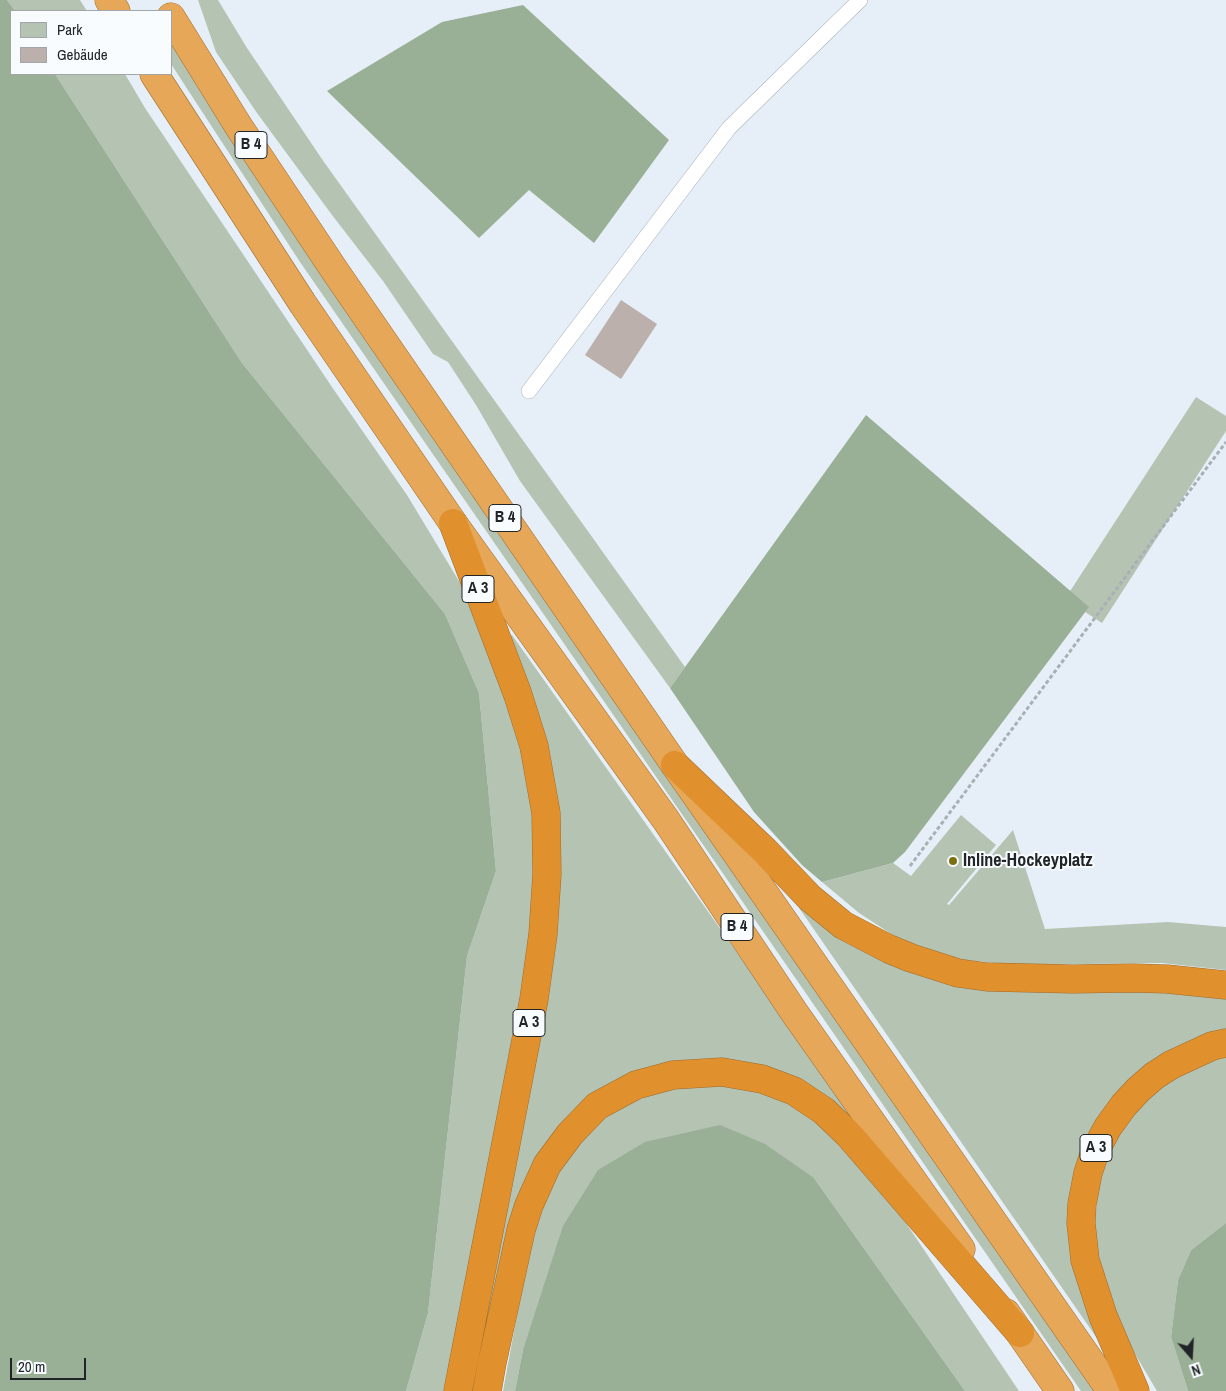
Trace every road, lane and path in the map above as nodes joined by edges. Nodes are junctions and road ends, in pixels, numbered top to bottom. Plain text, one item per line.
1 (860, 0) edge
2 (172, 19) edge
3 (155, 75) edge
4 (529, 392) dead end
5 (1226, 442) edge
6 (454, 522) junction
7 (675, 765) junction
8 (910, 866) dead end
9 (1226, 985) edge
10 (1226, 1043) edge
11 (1020, 1333) junction
12 (458, 1391) edge
13 (487, 1391) edge
14 (1060, 1391) edge
15 (1111, 1391) edge
16 (1135, 1391) edge

1 - 4 lane
2 - 7 highway, B 4
3 - 6 highway, B 4
5 - 8 path
6 - 11 highway, B 4
6 - 12 highway, A 3
7 - 9 highway, B 4
7 - 15 highway, B 4
10 - 16 highway, A 3
11 - 13 highway, B 4
11 - 14 highway, B 4

